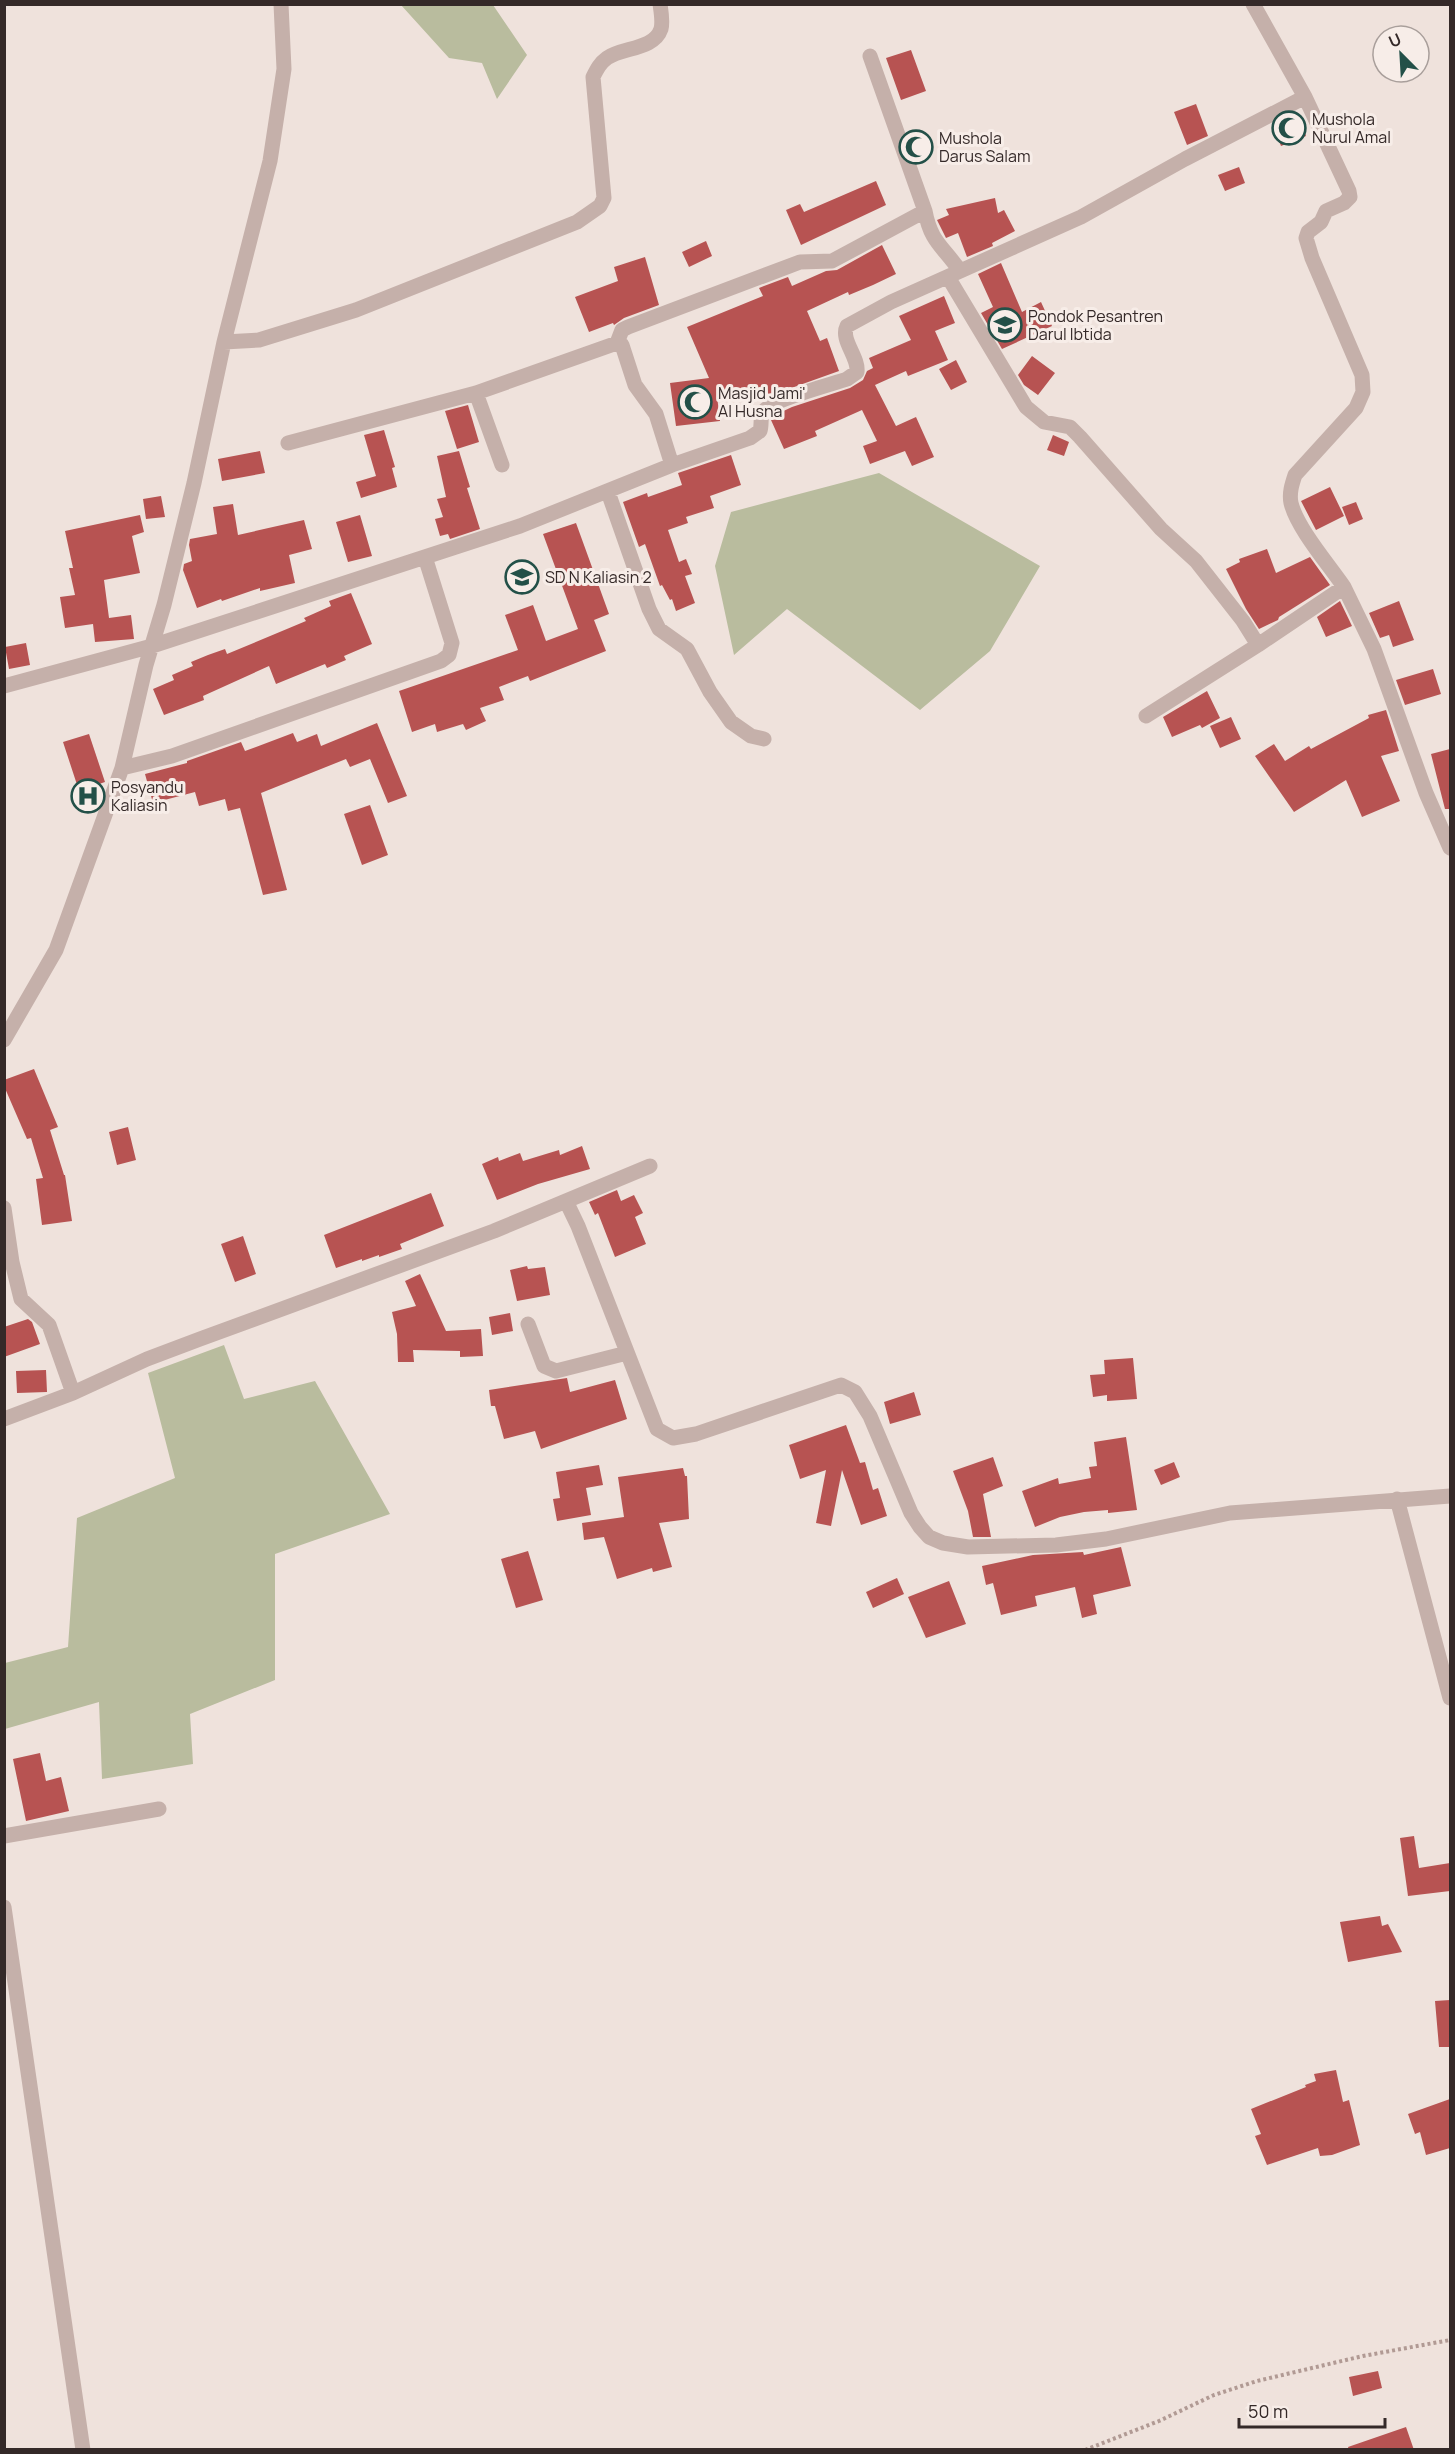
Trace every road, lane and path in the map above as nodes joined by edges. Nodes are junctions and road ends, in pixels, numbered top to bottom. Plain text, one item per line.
1 (281, 4) edge
2 (660, 4) edge
3 (1253, 4) edge
4 (870, 56) dead end
5 (1305, 97) junction
6 (925, 211) junction
7 (954, 274) junction
8 (224, 342) junction
9 (617, 343) junction
10 (476, 393) junction
11 (288, 443) dead end
12 (502, 465) dead end
13 (672, 465) junction
14 (608, 492) junction
15 (425, 557) junction
16 (1344, 587) junction
17 (1258, 645) junction
18 (152, 646) junction
19 (4, 686) edge
20 (1146, 716) dead end
21 (764, 739) dead end
22 (122, 768) junction
23 (1450, 848) edge
24 (4, 1040) edge
25 (650, 1166) dead end
26 (566, 1201) junction
27 (4, 1209) edge
28 (528, 1324) dead end
29 (627, 1353) junction
30 (73, 1393) junction
31 (4, 1419) edge
32 (1450, 1496) edge
33 (1397, 1499) junction
34 (1450, 1698) edge
35 (159, 1809) dead end
36 (4, 1836) edge
37 (4, 1908) edge
38 (1450, 2340) edge
39 (83, 2450) edge
40 (1085, 2450) edge

1 - 8 street
2 - 8 street
3 - 5 street
4 - 6 street
5 - 7 street
5 - 16 street
6 - 7 street
6 - 9 street
7 - 13 street
7 - 17 street
8 - 18 street
9 - 10 street
9 - 13 street
10 - 11 street
10 - 12 street
13 - 14 street
14 - 15 street
14 - 21 street
15 - 18 street
15 - 22 street
16 - 17 street
16 - 23 street
17 - 20 street
18 - 19 street
18 - 22 street
22 - 24 street
25 - 26 street
26 - 29 street
26 - 30 street
27 - 30 street
28 - 29 street
29 - 33 street
30 - 31 street
32 - 33 street
33 - 34 street
35 - 36 street
37 - 39 street
38 - 40 path

